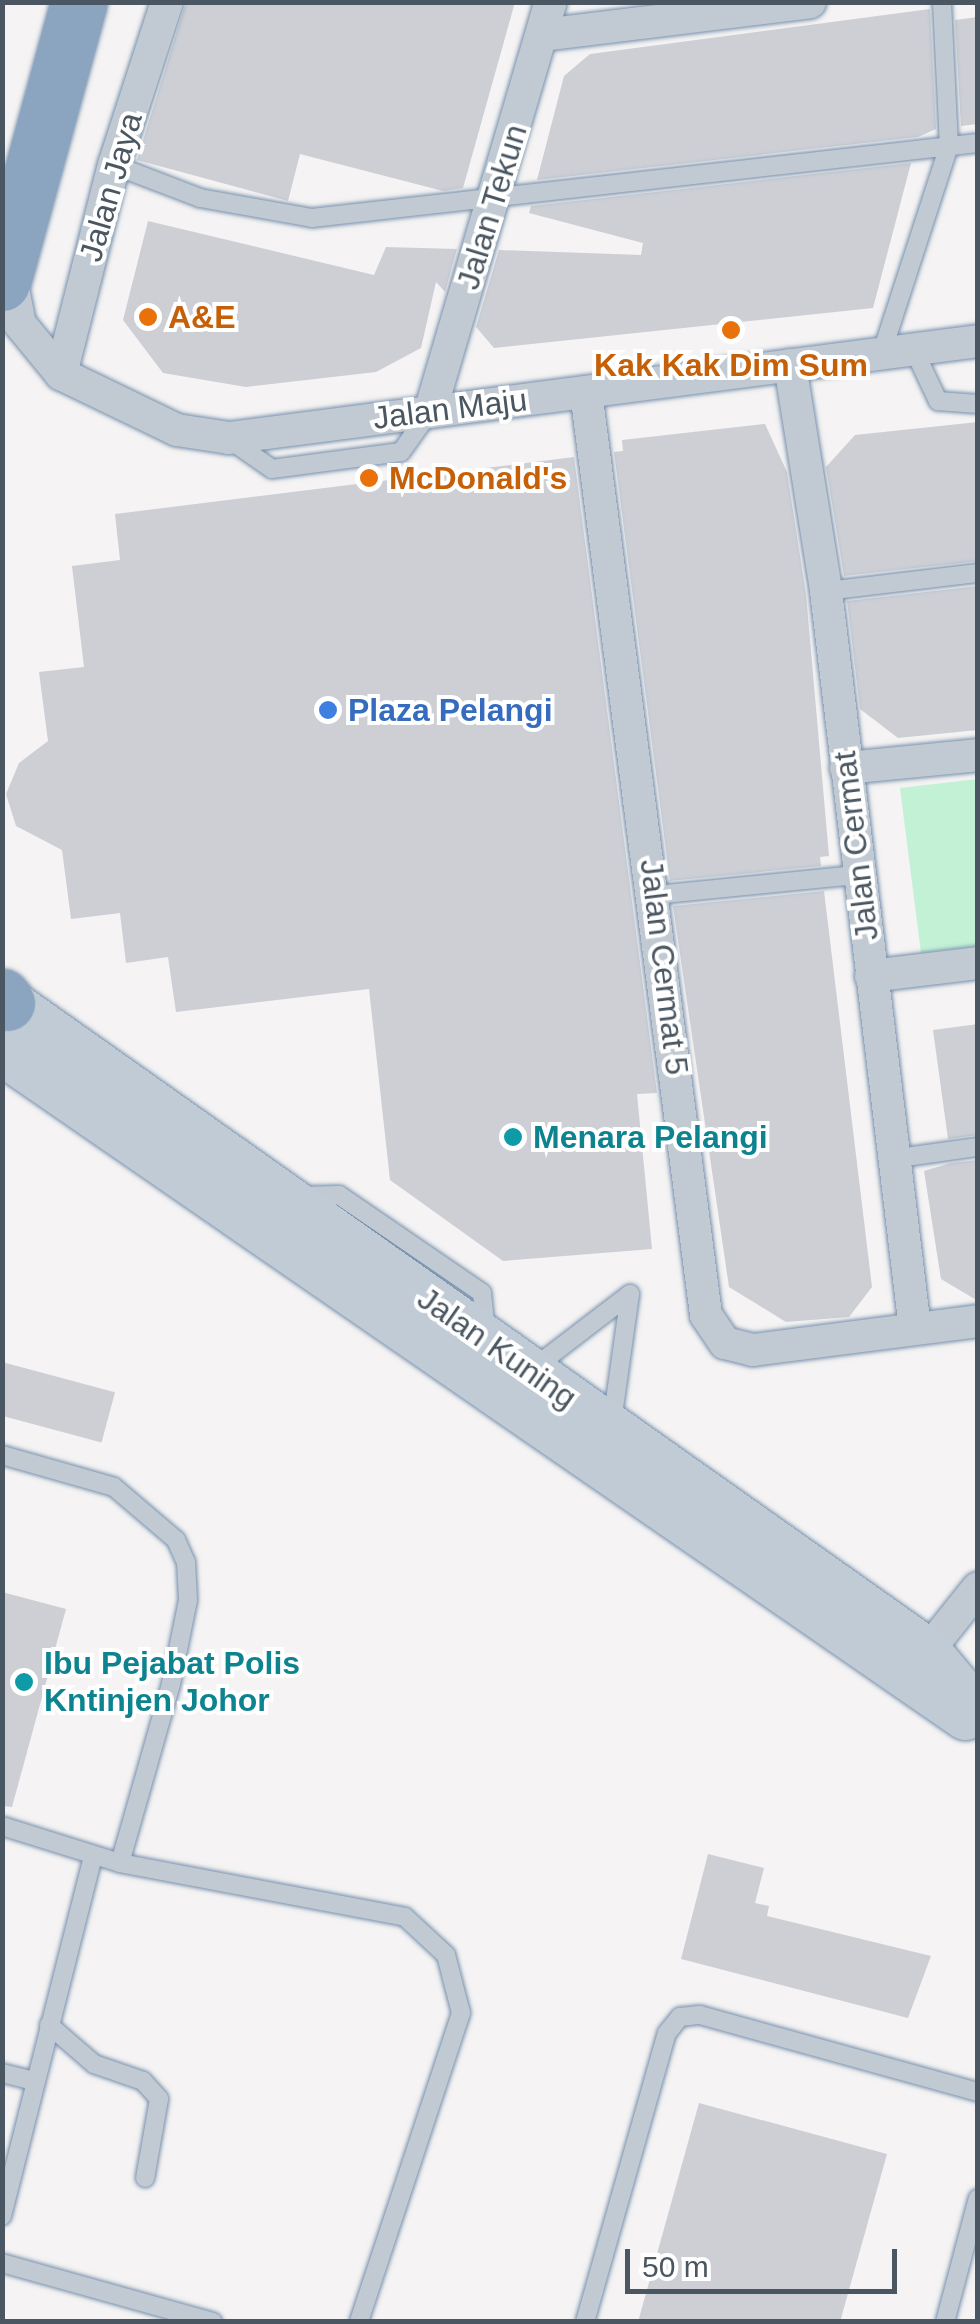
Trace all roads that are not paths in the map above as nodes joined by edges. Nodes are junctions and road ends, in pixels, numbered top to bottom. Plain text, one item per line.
1 (79, 2) edge
2 (167, 2) edge
3 (551, 2) edge
4 (942, 2) edge
5 (796, 3) edge
6 (543, 35) junction
7 (978, 143) edge
8 (948, 146) junction
9 (114, 165) junction
10 (496, 196) junction
11 (5, 273) edge
12 (978, 341) edge
13 (898, 350) junction
14 (790, 364) junction
15 (62, 374) junction
16 (586, 392) junction
17 (978, 404) edge
18 (430, 412) junction
19 (978, 574) edge
20 (826, 590) junction
21 (978, 755) edge
22 (846, 768) junction
23 (857, 874) junction
24 (656, 895) junction
25 (978, 963) edge
26 (871, 976) junction
27 (4, 1012) edge
28 (978, 1148) edge
29 (892, 1159) junction
30 (978, 1321) edge
31 (914, 1329) junction
32 (516, 1385) junction
33 (611, 1428) junction
34 (2, 1455) edge
35 (976, 1592) edge
36 (916, 1666) junction
37 (978, 1712) edge
38 (978, 1723) edge
39 (2, 1826) edge
40 (93, 1856) junction
41 (120, 1863) junction
42 (49, 2025) junction
43 (2, 2073) edge
44 (35, 2080) junction
45 (978, 2092) edge
46 (145, 2178) dead end
47 (978, 2198) edge
48 (2, 2216) edge
49 (2, 2264) edge
50 (213, 2322) edge
51 (359, 2322) edge
52 (585, 2322) edge
53 (945, 2322) edge

1 - 11 highway
2 - 9 street, Jalan Jaya
3 - 6 street, Jalan Tekun
4 - 8 lane
5 - 6 street
6 - 10 street, Jalan Tekun
7 - 8 lane
8 - 10 lane
8 - 13 lane
9 - 10 lane
9 - 15 street, Jalan Jaya
10 - 18 street, Jalan Tekun
11 - 15 street, Jalan Maju
12 - 13 street, Jalan Maju
13 - 14 street, Jalan Maju
13 - 17 lane
14 - 16 street, Jalan Maju
14 - 20 street, Jalan Cermat
15 - 18 street, Jalan Maju
16 - 18 street, Jalan Maju
16 - 24 street, Jalan Cermat 5
19 - 20 lane
20 - 22 street, Jalan Cermat
21 - 22 street
22 - 23 street, Jalan Cermat
23 - 24 lane
23 - 26 street, Jalan Cermat
24 - 31 street, Jalan Cermat 5
25 - 26 street
26 - 29 street, Jalan Cermat
27 - 32 street, Jalan Kuning
27 - 32 street, Jalan Kuning
28 - 29 lane
29 - 31 street, Jalan Cermat
30 - 31 street, Jalan Cermat 5
32 - 33 street, Jalan Kuning
32 - 33 lane
32 - 36 street, Jalan Kuning
33 - 36 street, Jalan Kuning
34 - 41 lane
35 - 36 street
36 - 37 street, Jalan Kuning
36 - 38 street, Jalan Kuning
39 - 40 lane
40 - 41 lane
40 - 42 lane
41 - 51 lane
42 - 44 lane
42 - 46 lane
43 - 44 lane
44 - 48 lane
45 - 52 lane
47 - 53 lane
49 - 50 lane

